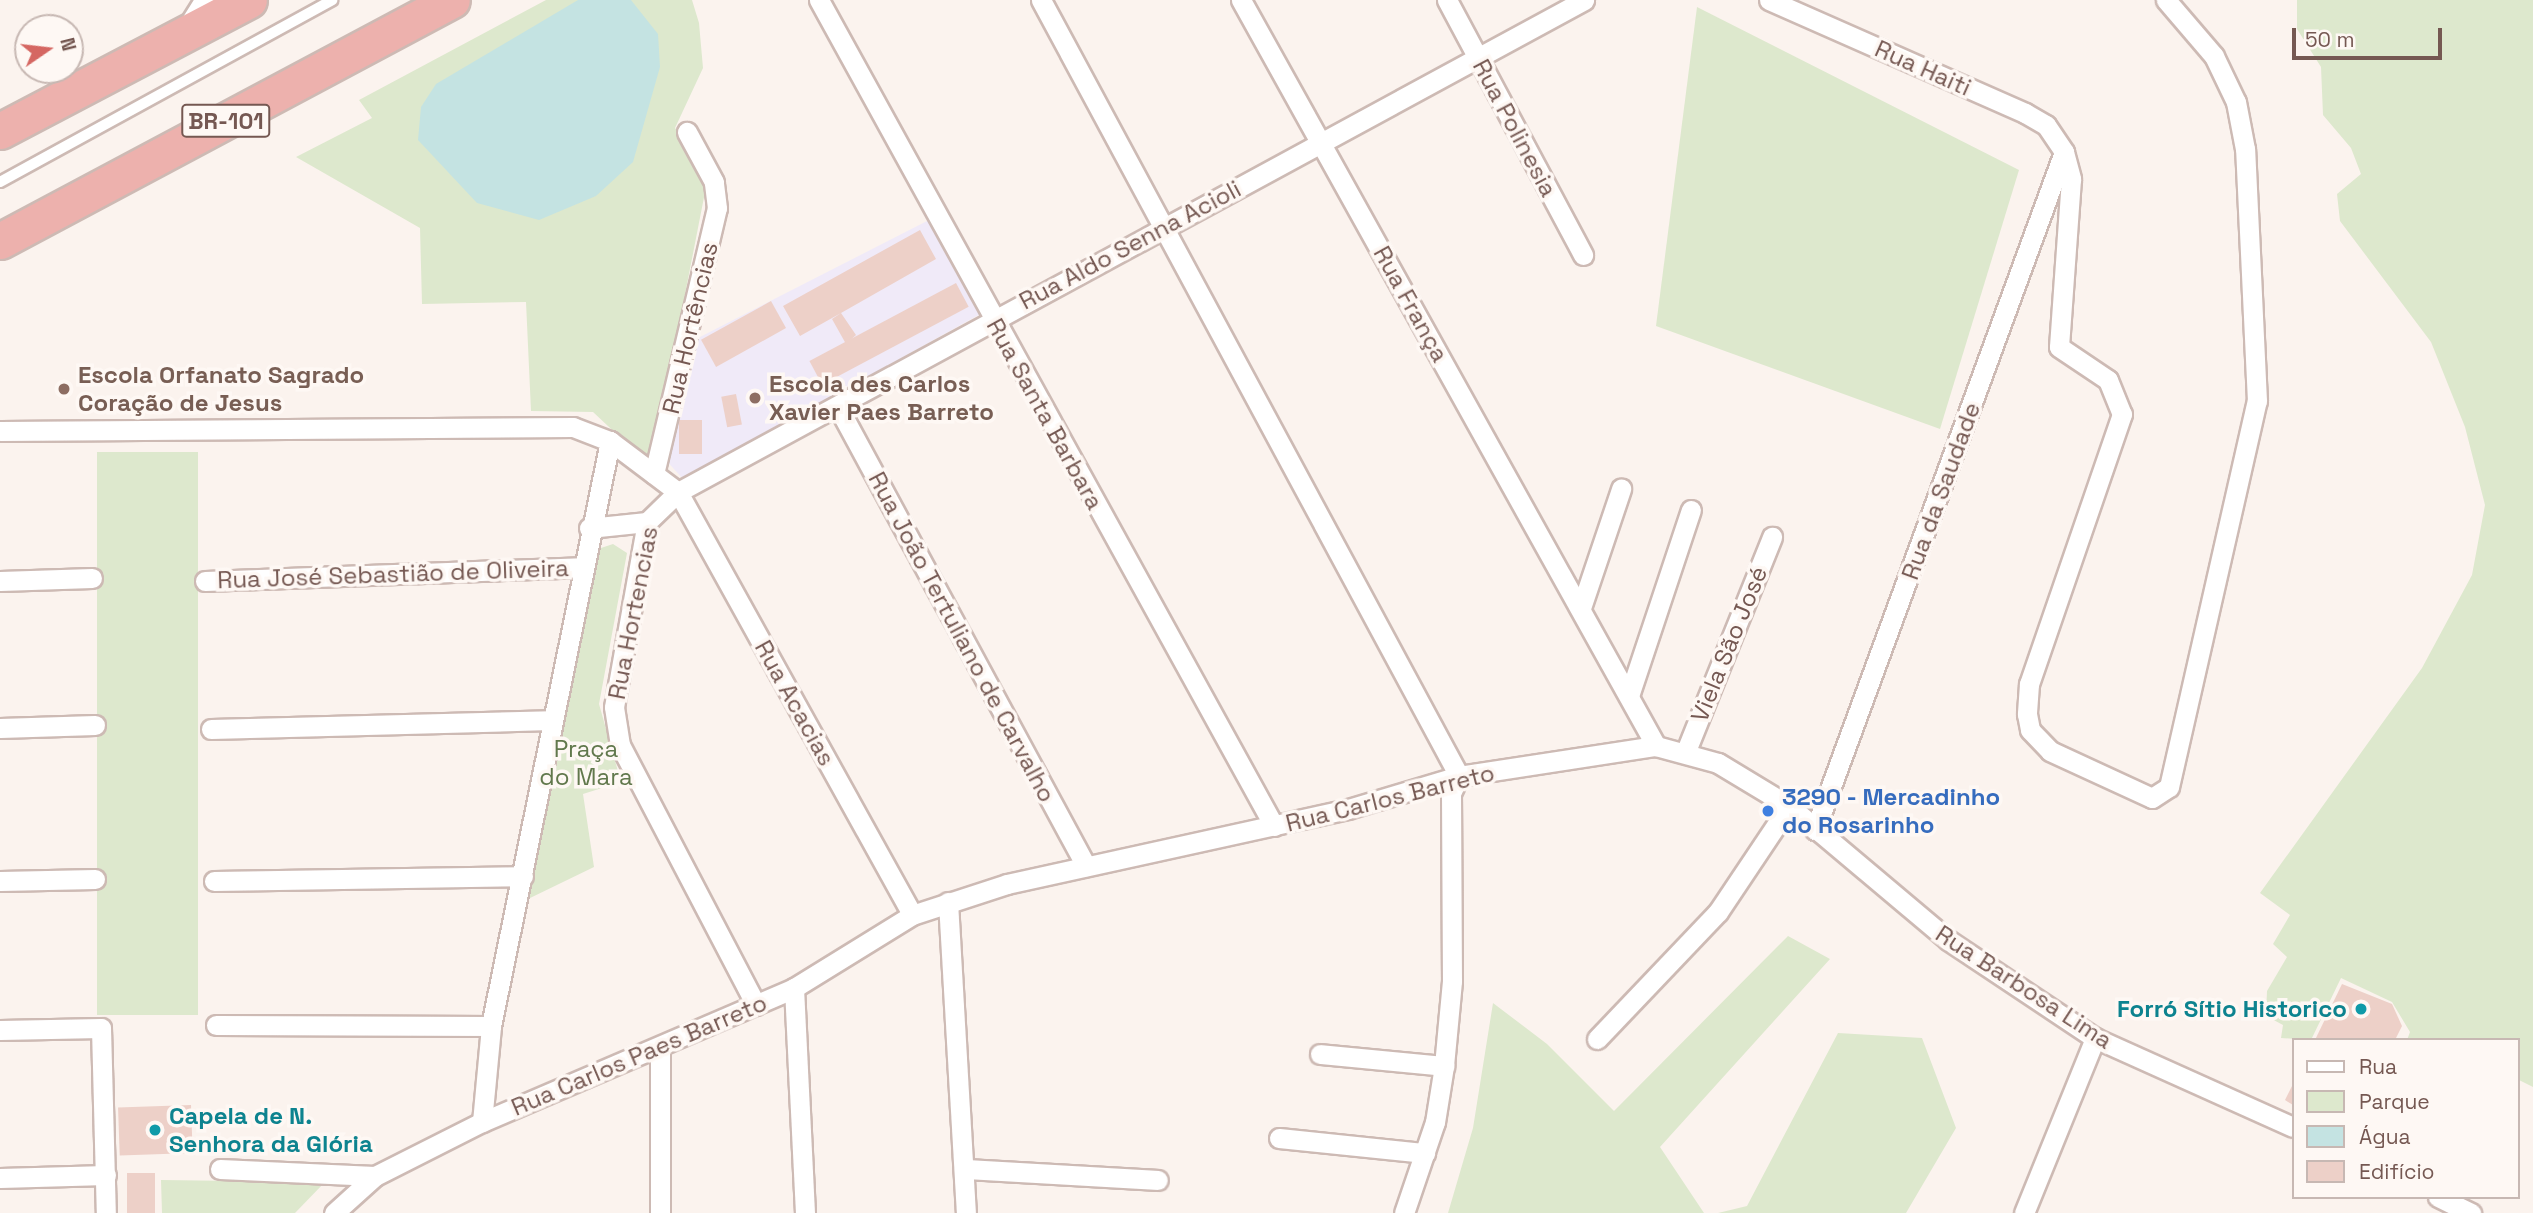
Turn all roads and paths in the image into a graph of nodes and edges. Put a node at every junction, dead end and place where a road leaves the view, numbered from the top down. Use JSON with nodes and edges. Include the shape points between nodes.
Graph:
{"nodes":[{"id":1,"x":204,"y":0,"type":"edge"},
{"id":2,"x":249,"y":0,"type":"edge"},
{"id":3,"x":333,"y":0,"type":"edge"},
{"id":4,"x":452,"y":0,"type":"edge"},
{"id":5,"x":820,"y":0,"type":"edge"},
{"id":6,"x":1041,"y":0,"type":"edge"},
{"id":7,"x":1241,"y":0,"type":"edge"},
{"id":8,"x":1447,"y":0,"type":"edge"},
{"id":9,"x":1584,"y":0,"type":"edge"},
{"id":10,"x":1769,"y":0,"type":"edge"},
{"id":11,"x":2166,"y":0,"type":"edge"},
{"id":12,"x":182,"y":36,"type":"junction"},
{"id":13,"x":1476,"y":56,"type":"junction"},
{"id":14,"x":0,"y":131,"type":"edge"},
{"id":15,"x":687,"y":132,"type":"dead end"},
{"id":16,"x":1321,"y":142,"type":"junction"},
{"id":17,"x":2064,"y":152,"type":"junction"},
{"id":18,"x":0,"y":183,"type":"edge"},
{"id":19,"x":1161,"y":231,"type":"junction"},
{"id":20,"x":0,"y":240,"type":"edge"},
{"id":21,"x":1583,"y":255,"type":"dead end"},
{"id":22,"x":992,"y":318,"type":"junction"},
{"id":23,"x":838,"y":407,"type":"junction"},
{"id":24,"x":0,"y":431,"type":"edge"},
{"id":25,"x":610,"y":441,"type":"junction"},
{"id":26,"x":654,"y":474,"type":"junction"},
{"id":27,"x":1621,"y":489,"type":"dead end"},
{"id":28,"x":678,"y":492,"type":"junction"},
{"id":29,"x":1691,"y":510,"type":"dead end"},
{"id":30,"x":646,"y":522,"type":"junction"},
{"id":31,"x":589,"y":528,"type":"junction"},
{"id":32,"x":1772,"y":537,"type":"dead end"},
{"id":33,"x":581,"y":567,"type":"junction"},
{"id":34,"x":92,"y":578,"type":"dead end"},
{"id":35,"x":0,"y":580,"type":"edge"},
{"id":36,"x":205,"y":581,"type":"dead end"},
{"id":37,"x":1581,"y":608,"type":"junction"},
{"id":38,"x":1629,"y":696,"type":"junction"},
{"id":39,"x":550,"y":720,"type":"junction"},
{"id":40,"x":95,"y":724,"type":"dead end"},
{"id":41,"x":0,"y":728,"type":"edge"},
{"id":42,"x":211,"y":729,"type":"dead end"},
{"id":43,"x":1656,"y":746,"type":"junction"},
{"id":44,"x":1686,"y":751,"type":"junction"},
{"id":45,"x":1459,"y":776,"type":"junction"},
{"id":46,"x":1789,"y":806,"type":"junction"},
{"id":47,"x":1274,"y":826,"type":"junction"},
{"id":48,"x":1815,"y":830,"type":"junction"},
{"id":49,"x":1086,"y":866,"type":"junction"},
{"id":50,"x":523,"y":876,"type":"junction"},
{"id":51,"x":95,"y":879,"type":"dead end"},
{"id":52,"x":0,"y":881,"type":"edge"},
{"id":53,"x":214,"y":881,"type":"dead end"},
{"id":54,"x":948,"y":902,"type":"junction"},
{"id":55,"x":912,"y":915,"type":"junction"},
{"id":56,"x":794,"y":988,"type":"junction"},
{"id":57,"x":756,"y":1005,"type":"junction"},
{"id":58,"x":216,"y":1025,"type":"dead end"},
{"id":59,"x":491,"y":1026,"type":"junction"},
{"id":60,"x":0,"y":1030,"type":"edge"},
{"id":61,"x":2095,"y":1038,"type":"junction"},
{"id":62,"x":1597,"y":1039,"type":"dead end"},
{"id":63,"x":660,"y":1047,"type":"junction"},
{"id":64,"x":1320,"y":1054,"type":"dead end"},
{"id":65,"x":1444,"y":1066,"type":"junction"},
{"id":66,"x":481,"y":1122,"type":"junction"},
{"id":67,"x":2292,"y":1127,"type":"edge"},
{"id":68,"x":1279,"y":1138,"type":"dead end"},
{"id":69,"x":1425,"y":1153,"type":"junction"},
{"id":70,"x":967,"y":1168,"type":"junction"},
{"id":71,"x":220,"y":1169,"type":"dead end"},
{"id":72,"x":106,"y":1175,"type":"junction"},
{"id":73,"x":374,"y":1176,"type":"junction"},
{"id":74,"x":0,"y":1178,"type":"edge"},
{"id":75,"x":1158,"y":1180,"type":"dead end"},
{"id":76,"x":2442,"y":1199,"type":"edge"},
{"id":77,"x":106,"y":1213,"type":"edge"},
{"id":78,"x":334,"y":1213,"type":"edge"},
{"id":79,"x":660,"y":1213,"type":"edge"},
{"id":80,"x":806,"y":1213,"type":"edge"},
{"id":81,"x":966,"y":1213,"type":"edge"},
{"id":82,"x":1405,"y":1213,"type":"edge"},
{"id":83,"x":2024,"y":1213,"type":"edge"},
{"id":84,"x":2471,"y":1213,"type":"edge"}],
"edges":[{"from":1,"to":12,"type":"street"},
{"from":2,"to":12,"type":"highway"},
{"from":3,"to":18,"type":"lane"},
{"from":4,"to":20,"type":"highway","number":"BR-101"},
{"from":5,"to":22,"type":"street","name":"Rua Santa Barbara"},
{"from":6,"to":19,"type":"street"},
{"from":7,"to":16,"type":"street","name":"Rua França"},
{"from":8,"to":13,"type":"street","name":"Rua Polinesia"},
{"from":9,"to":13,"type":"street","name":"Rua Aldo Senna Acioli"},
{"from":10,"to":17,"type":"street","name":"Rua Haiti","via":[[2025,114],[2046,125]]},
{"from":11,"to":17,"type":"street","via":[[2214,56],[2236,102],[2245,149],[2257,401],[2169,787],[2152,798],[2050,751],[2030,730],[2027,714],[2029,684],[2122,414],[2108,380],[2059,347],[2071,179]]},
{"from":12,"to":14,"type":"highway"},
{"from":13,"to":16,"type":"street","name":"Rua Aldo Senna Acioli"},
{"from":13,"to":21,"type":"street","name":"Rua Polinesia"},
{"from":15,"to":26,"type":"street","name":"Rua Hortências","via":[[714,182],[717,208]]},
{"from":16,"to":19,"type":"street","name":"Rua Aldo Senna Acioli"},
{"from":16,"to":37,"type":"street","name":"Rua França"},
{"from":17,"to":48,"type":"street","name":"Rua da Saudade"},
{"from":19,"to":22,"type":"street","name":"Rua Aldo Senna Acioli"},
{"from":19,"to":45,"type":"street"},
{"from":22,"to":23,"type":"street","name":"Rua Aldo Senna Acioli"},
{"from":22,"to":47,"type":"street","name":"Rua Santa Barbara"},
{"from":23,"to":28,"type":"street","name":"Rua Aldo Senna Acioli"},
{"from":23,"to":49,"type":"street","name":"Rua João Tertuliano de Carvalho"},
{"from":24,"to":25,"type":"street","via":[[573,427]]},
{"from":25,"to":26,"type":"street"},
{"from":25,"to":31,"type":"street"},
{"from":26,"to":28,"type":"street"},
{"from":27,"to":37,"type":"street"},
{"from":28,"to":30,"type":"street","name":"Rua Hortencias"},
{"from":28,"to":55,"type":"street","name":"Rua Acacias"},
{"from":29,"to":38,"type":"street"},
{"from":30,"to":31,"type":"street"},
{"from":30,"to":57,"type":"street","name":"Rua Hortencias","via":[[614,708],[620,745]]},
{"from":31,"to":33,"type":"street"},
{"from":32,"to":44,"type":"street","name":"Viela São José"},
{"from":33,"to":36,"type":"street","name":"Rua José Sebastião de Oliveira"},
{"from":33,"to":39,"type":"street"},
{"from":34,"to":35,"type":"street"},
{"from":37,"to":38,"type":"street","name":"Rua França"},
{"from":38,"to":43,"type":"street","name":"Rua França"},
{"from":39,"to":42,"type":"street"},
{"from":39,"to":50,"type":"street"},
{"from":40,"to":41,"type":"street"},
{"from":43,"to":44,"type":"street","name":"Rua Carlos Barreto"},
{"from":43,"to":45,"type":"street","name":"Rua Carlos Barreto"},
{"from":44,"to":46,"type":"street","name":"Rua Carlos Barreto"},
{"from":45,"to":47,"type":"street","name":"Rua Carlos Barreto"},
{"from":45,"to":65,"type":"street","via":[[1451,793],[1452,981]]},
{"from":46,"to":48,"type":"street","name":"Rua Carlos Barreto"},
{"from":46,"to":62,"type":"street","via":[[1718,912]]},
{"from":47,"to":49,"type":"street","name":"Rua Carlos Barreto"},
{"from":48,"to":61,"type":"street","name":"Rua Barbosa Lima","via":[[1948,940]]},
{"from":49,"to":54,"type":"street","name":"Rua Carlos Barreto"},
{"from":50,"to":53,"type":"street"},
{"from":50,"to":59,"type":"street"},
{"from":51,"to":52,"type":"street"},
{"from":54,"to":55,"type":"street","name":"Rua Carlos Paes Barreto"},
{"from":54,"to":70,"type":"street"},
{"from":55,"to":56,"type":"street","name":"Rua Carlos Paes Barreto"},
{"from":56,"to":57,"type":"street","name":"Rua Carlos Paes Barreto"},
{"from":56,"to":80,"type":"street"},
{"from":57,"to":63,"type":"street","name":"Rua Carlos Paes Barreto"},
{"from":58,"to":59,"type":"street"},
{"from":59,"to":66,"type":"street"},
{"from":60,"to":72,"type":"street","via":[[101,1028]]},
{"from":61,"to":67,"type":"street","name":"Rua Barbosa Lima"},
{"from":61,"to":83,"type":"street"},
{"from":63,"to":66,"type":"street","name":"Rua Carlos Paes Barreto"},
{"from":63,"to":79,"type":"street"},
{"from":64,"to":65,"type":"street"},
{"from":65,"to":69,"type":"street"},
{"from":66,"to":73,"type":"street","name":"Rua Carlos Paes Barreto"},
{"from":68,"to":69,"type":"street"},
{"from":69,"to":82,"type":"street"},
{"from":70,"to":75,"type":"street"},
{"from":70,"to":81,"type":"street"},
{"from":71,"to":73,"type":"street"},
{"from":72,"to":74,"type":"street"},
{"from":72,"to":77,"type":"street"},
{"from":73,"to":78,"type":"street","name":"Rua Carlos Paes Barreto"},
{"from":76,"to":84,"type":"street"}]}
